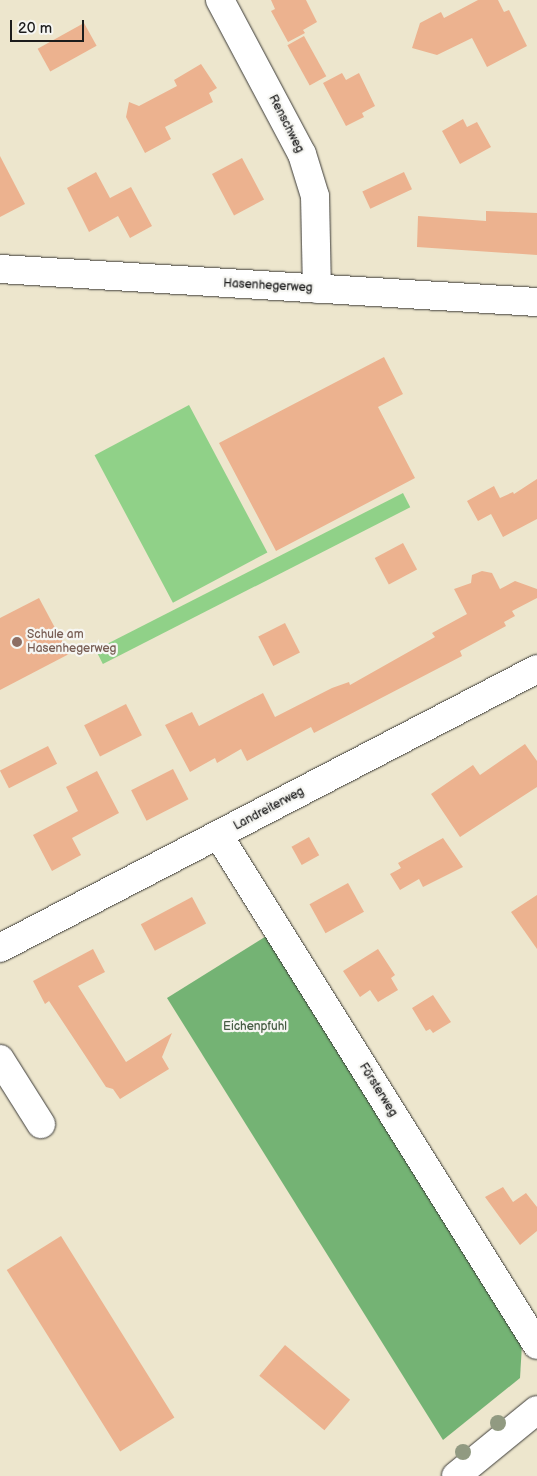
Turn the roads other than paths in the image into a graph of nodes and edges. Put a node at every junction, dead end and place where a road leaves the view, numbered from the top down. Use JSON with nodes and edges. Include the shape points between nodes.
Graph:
{"nodes":[{"id":1,"x":220,"y":0,"type":"edge"},
{"id":2,"x":0,"y":269,"type":"edge"},
{"id":3,"x":317,"y":289,"type":"junction"},
{"id":4,"x":537,"y":302,"type":"edge"},
{"id":5,"x":537,"y":669,"type":"edge"},
{"id":6,"x":219,"y":836,"type":"junction"},
{"id":7,"x":0,"y":948,"type":"edge"},
{"id":8,"x":0,"y":1059,"type":"edge"},
{"id":9,"x":41,"y":1124,"type":"dead end"},
{"id":10,"x":537,"y":1345,"type":"edge"},
{"id":11,"x":537,"y":1410,"type":"edge"},
{"id":12,"x":456,"y":1476,"type":"edge"}],
"edges":[{"from":1,"to":3,"type":"street","name":"Renschweg","via":[[302,154],[315,196]]},
{"from":2,"to":3,"type":"street","name":"Hasenhegerweg"},
{"from":3,"to":4,"type":"street","name":"Hasenhegerweg"},
{"from":5,"to":6,"type":"street","name":"Landreiterweg"},
{"from":6,"to":7,"type":"street","name":"Landreiterweg"},
{"from":6,"to":10,"type":"street","name":"Försterweg"},
{"from":8,"to":9,"type":"street"},
{"from":11,"to":12,"type":"street"}]}
